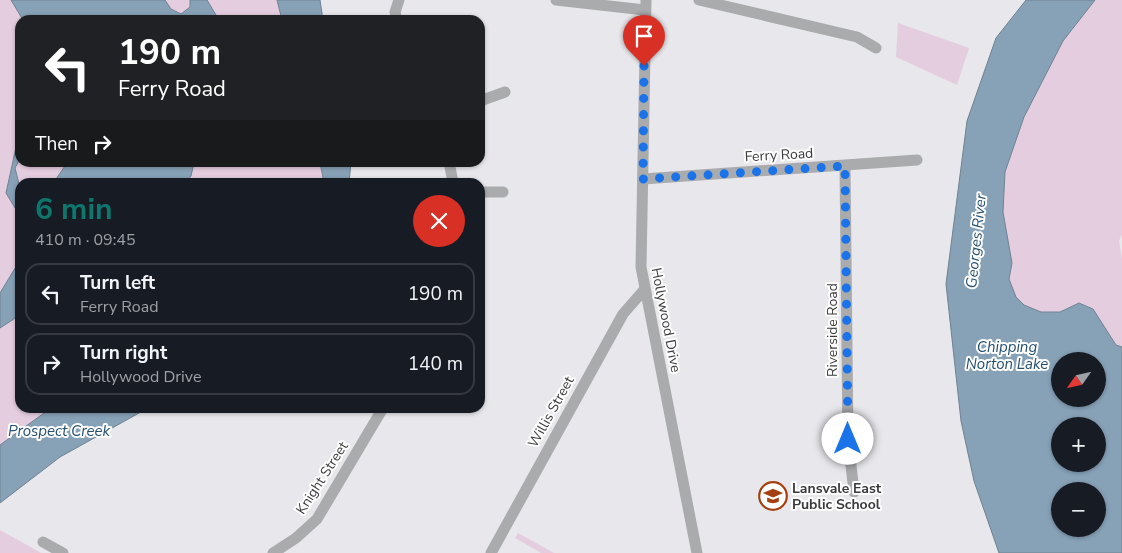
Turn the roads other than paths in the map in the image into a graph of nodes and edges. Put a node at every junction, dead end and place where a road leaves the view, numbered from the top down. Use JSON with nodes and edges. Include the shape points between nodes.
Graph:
{"nodes":[{"id":1,"x":399,"y":0,"type":"edge"},
{"id":2,"x":556,"y":0,"type":"edge"},
{"id":3,"x":699,"y":0,"type":"edge"},
{"id":4,"x":646,"y":5,"type":"edge"},
{"id":5,"x":395,"y":15,"type":"edge"},
{"id":6,"x":876,"y":48,"type":"dead end"},
{"id":7,"x":505,"y":92,"type":"dead end"},
{"id":8,"x":485,"y":99,"type":"edge"},
{"id":9,"x":918,"y":160,"type":"dead end"},
{"id":10,"x":845,"y":166,"type":"junction"},
{"id":11,"x":643,"y":179,"type":"junction"},
{"id":12,"x":485,"y":192,"type":"edge"},
{"id":13,"x":503,"y":192,"type":"dead end"},
{"id":14,"x":644,"y":290,"type":"junction"},
{"id":15,"x":380,"y":413,"type":"edge"},
{"id":16,"x":854,"y":492,"type":"dead end"},
{"id":17,"x":43,"y":542,"type":"dead end"},
{"id":18,"x":63,"y":553,"type":"edge"},
{"id":19,"x":273,"y":553,"type":"edge"},
{"id":20,"x":491,"y":553,"type":"edge"},
{"id":21,"x":697,"y":553,"type":"edge"}],
"edges":[{"from":1,"to":5,"type":"street"},
{"from":2,"to":4,"type":"street"},
{"from":3,"to":6,"type":"street","via":[[857,37]]},
{"from":4,"to":11,"type":"street","name":"Hollywood Drive"},
{"from":7,"to":8,"type":"street"},
{"from":9,"to":10,"type":"street","name":"Ferry Road"},
{"from":10,"to":11,"type":"street","name":"Ferry Road"},
{"from":10,"to":16,"type":"street","name":"Riverside Road","via":[[848,439]]},
{"from":11,"to":14,"type":"street","name":"Hollywood Drive","via":[[641,267]]},
{"from":12,"to":13,"type":"street"},
{"from":14,"to":20,"type":"street","name":"Willis Street","via":[[623,314]]},
{"from":14,"to":21,"type":"street","name":"Hollywood Drive"},
{"from":15,"to":19,"type":"street","name":"Knight Street","via":[[317,519]]},
{"from":17,"to":18,"type":"street"}]}
